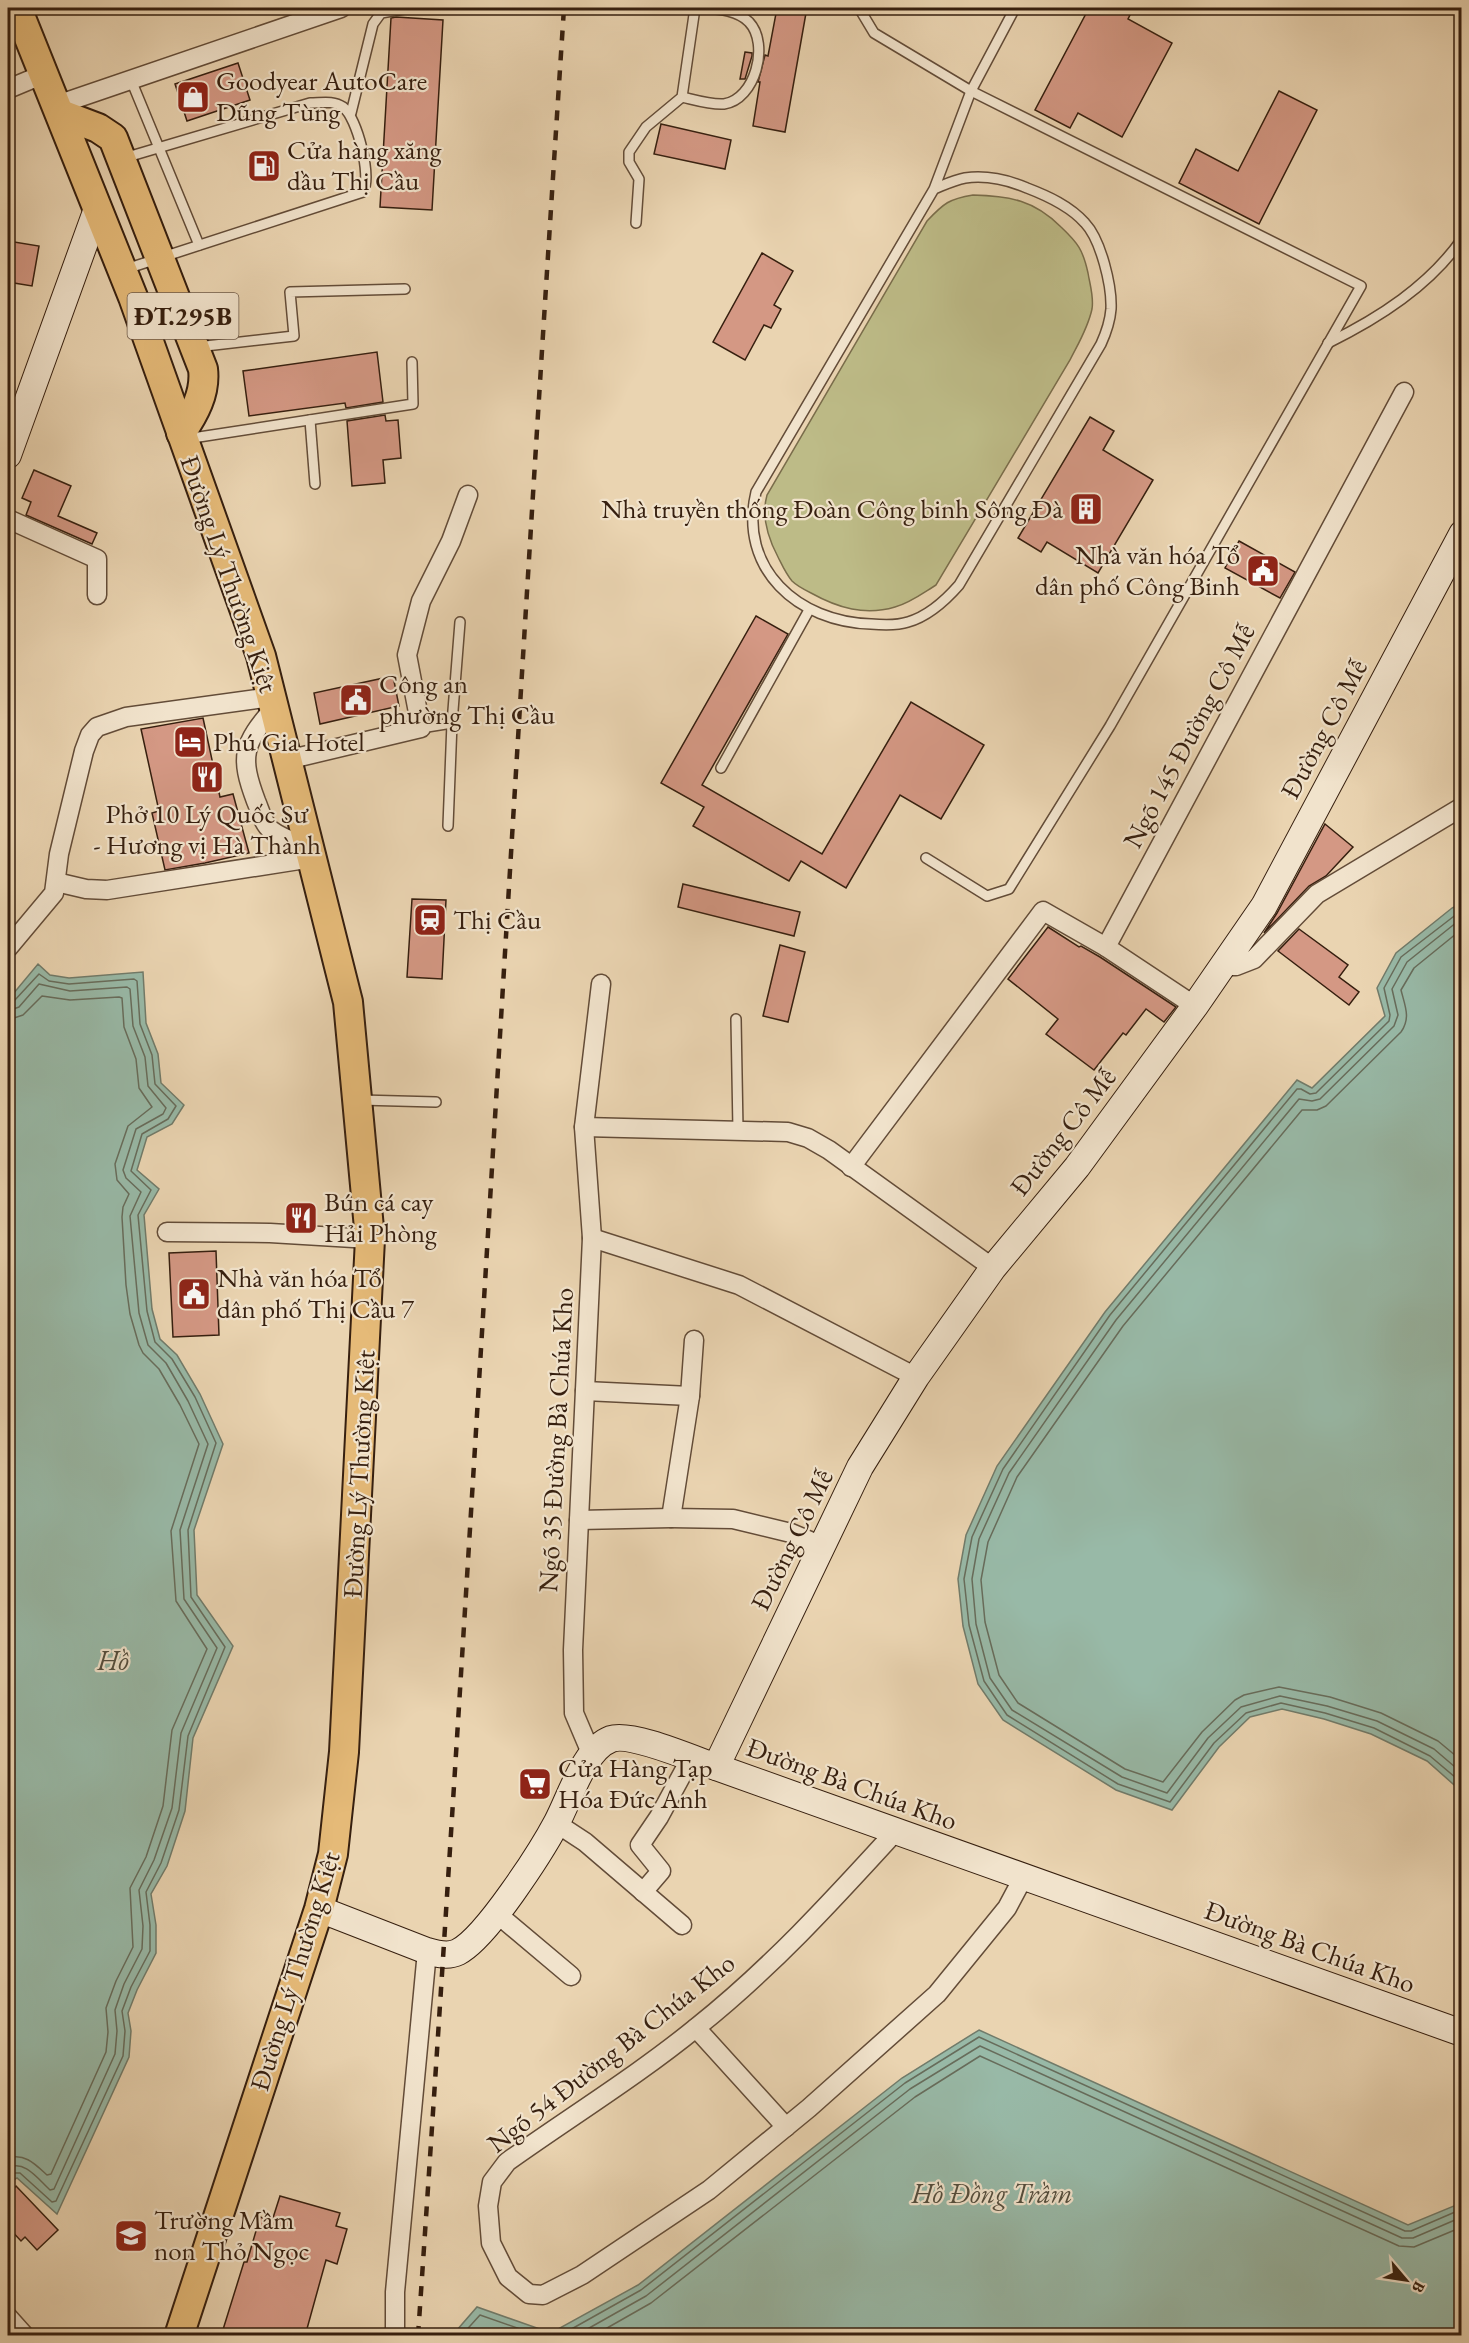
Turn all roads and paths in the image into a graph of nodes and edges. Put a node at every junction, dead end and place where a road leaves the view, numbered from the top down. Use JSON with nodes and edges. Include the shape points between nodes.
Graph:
{"nodes":[{"id":1,"x":17,"y":8,"type":"edge"},
{"id":2,"x":341,"y":8,"type":"edge"},
{"id":3,"x":410,"y":8,"type":"edge"},
{"id":4,"x":694,"y":8,"type":"edge"},
{"id":5,"x":705,"y":8,"type":"edge"},
{"id":6,"x":859,"y":8,"type":"edge"},
{"id":7,"x":1015,"y":8,"type":"edge"},
{"id":8,"x":44,"y":74,"type":"junction"},
{"id":9,"x":131,"y":80,"type":"junction"},
{"id":10,"x":8,"y":89,"type":"edge"},
{"id":11,"x":971,"y":91,"type":"junction"},
{"id":12,"x":682,"y":97,"type":"junction"},
{"id":13,"x":59,"y":110,"type":"junction"},
{"id":14,"x":351,"y":113,"type":"junction"},
{"id":15,"x":159,"y":148,"type":"junction"},
{"id":16,"x":122,"y":158,"type":"junction"},
{"id":17,"x":934,"y":189,"type":"junction"},
{"id":18,"x":97,"y":209,"type":"junction"},
{"id":19,"x":636,"y":223,"type":"dead end"},
{"id":20,"x":1461,"y":239,"type":"edge"},
{"id":21,"x":199,"y":245,"type":"junction"},
{"id":22,"x":160,"y":257,"type":"junction"},
{"id":23,"x":122,"y":270,"type":"junction"},
{"id":24,"x":405,"y":289,"type":"dead end"},
{"id":25,"x":1328,"y":343,"type":"junction"},
{"id":26,"x":195,"y":348,"type":"junction"},
{"id":27,"x":412,"y":362,"type":"dead end"},
{"id":28,"x":1404,"y":392,"type":"dead end"},
{"id":29,"x":310,"y":420,"type":"junction"},
{"id":30,"x":182,"y":437,"type":"junction"},
{"id":31,"x":8,"y":456,"type":"edge"},
{"id":32,"x":315,"y":484,"type":"dead end"},
{"id":33,"x":468,"y":495,"type":"dead end"},
{"id":34,"x":8,"y":519,"type":"edge"},
{"id":35,"x":1461,"y":534,"type":"edge"},
{"id":36,"x":97,"y":595,"type":"dead end"},
{"id":37,"x":809,"y":610,"type":"junction"},
{"id":38,"x":460,"y":622,"type":"dead end"},
{"id":39,"x":272,"y":702,"type":"junction"},
{"id":40,"x":452,"y":723,"type":"junction"},
{"id":41,"x":421,"y":728,"type":"junction"},
{"id":42,"x":287,"y":760,"type":"junction"},
{"id":43,"x":721,"y":768,"type":"dead end"},
{"id":44,"x":1461,"y":807,"type":"edge"},
{"id":45,"x":448,"y":826,"type":"dead end"},
{"id":46,"x":310,"y":853,"type":"junction"},
{"id":47,"x":927,"y":858,"type":"dead end"},
{"id":48,"x":56,"y":882,"type":"junction"},
{"id":49,"x":1106,"y":947,"type":"junction"},
{"id":50,"x":8,"y":948,"type":"edge"},
{"id":51,"x":1222,"y":966,"type":"junction"},
{"id":52,"x":601,"y":984,"type":"dead end"},
{"id":53,"x":1195,"y":1006,"type":"junction"},
{"id":54,"x":736,"y":1019,"type":"dead end"},
{"id":55,"x":357,"y":1100,"type":"junction"},
{"id":56,"x":436,"y":1102,"type":"dead end"},
{"id":57,"x":584,"y":1127,"type":"junction"},
{"id":58,"x":738,"y":1130,"type":"junction"},
{"id":59,"x":851,"y":1167,"type":"junction"},
{"id":60,"x":167,"y":1232,"type":"dead end"},
{"id":61,"x":592,"y":1238,"type":"junction"},
{"id":62,"x":370,"y":1239,"type":"junction"},
{"id":63,"x":993,"y":1268,"type":"junction"},
{"id":64,"x":694,"y":1340,"type":"dead end"},
{"id":65,"x":915,"y":1377,"type":"junction"},
{"id":66,"x":585,"y":1391,"type":"junction"},
{"id":67,"x":690,"y":1396,"type":"junction"},
{"id":68,"x":671,"y":1518,"type":"junction"},
{"id":69,"x":579,"y":1520,"type":"junction"},
{"id":70,"x":822,"y":1546,"type":"junction"},
{"id":71,"x":591,"y":1753,"type":"junction"},
{"id":72,"x":691,"y":1758,"type":"junction"},
{"id":73,"x":716,"y":1767,"type":"junction"},
{"id":74,"x":556,"y":1823,"type":"junction"},
{"id":75,"x":895,"y":1832,"type":"junction"},
{"id":76,"x":1023,"y":1878,"type":"junction"},
{"id":77,"x":643,"y":1892,"type":"junction"},
{"id":78,"x":319,"y":1910,"type":"junction"},
{"id":79,"x":496,"y":1913,"type":"junction"},
{"id":80,"x":682,"y":1925,"type":"dead end"},
{"id":81,"x":427,"y":1952,"type":"junction"},
{"id":82,"x":571,"y":1976,"type":"dead end"},
{"id":83,"x":696,"y":2028,"type":"junction"},
{"id":84,"x":1461,"y":2033,"type":"edge"},
{"id":85,"x":786,"y":2127,"type":"junction"},
{"id":86,"x":8,"y":2317,"type":"edge"},
{"id":87,"x":25,"y":2336,"type":"edge"},
{"id":88,"x":179,"y":2336,"type":"edge"},
{"id":89,"x":396,"y":2336,"type":"edge"}],
"edges":[{"from":1,"to":8,"type":"main road","number":"ĐT.295B"},
{"from":2,"to":9,"type":"street"},
{"from":3,"to":14,"type":"lane","via":[[381,13],[374,24]]},
{"from":4,"to":12,"type":"lane"},
{"from":5,"to":12,"type":"lane","via":[[733,13],[749,22],[757,34],[759,49],[754,75],[747,89],[724,104]]},
{"from":6,"to":11,"type":"lane","via":[[874,33]]},
{"from":7,"to":11,"type":"lane"},
{"from":8,"to":10,"type":"street"},
{"from":8,"to":13,"type":"main road","number":"ĐT.295B"},
{"from":9,"to":13,"type":"street"},
{"from":9,"to":15,"type":"lane"},
{"from":11,"to":17,"type":"lane"},
{"from":11,"to":25,"type":"lane","via":[[1361,286]]},
{"from":12,"to":19,"type":"lane","via":[[646,127],[629,152],[629,162],[639,179]]},
{"from":13,"to":16,"type":"main road","number":"ĐT.295B","via":[[113,138]]},
{"from":13,"to":18,"type":"main road","number":"ĐT.295B"},
{"from":14,"to":15,"type":"lane","via":[[331,102],[310,103]]},
{"from":14,"to":21,"type":"lane","via":[[367,170],[363,192]]},
{"from":15,"to":16,"type":"lane"},
{"from":15,"to":21,"type":"lane"},
{"from":16,"to":22,"type":"main road","name":"Đường Lý Thường Kiệt","number":"ĐT.295B"},
{"from":17,"to":37,"type":"lane","via":[[756,492],[752,522],[767,573]]},
{"from":17,"to":37,"type":"lane","via":[[962,179],[994,178],[1056,200],[1074,213],[1090,229],[1098,246],[1110,291],[1108,324],[1101,344],[948,598],[907,623],[884,625],[837,621]]},
{"from":18,"to":23,"type":"main road","name":"Đường Lý Thường Kiệt","number":"ĐT.295B"},
{"from":18,"to":31,"type":"street"},
{"from":20,"to":25,"type":"lane","via":[[1431,276],[1388,310]]},
{"from":21,"to":22,"type":"lane"},
{"from":22,"to":23,"type":"lane"},
{"from":22,"to":26,"type":"main road","name":"Đường Lý Thường Kiệt","number":"ĐT.295B"},
{"from":23,"to":30,"type":"main road","name":"Đường Lý Thường Kiệt","number":"ĐT.295B"},
{"from":24,"to":26,"type":"lane","via":[[290,292],[294,336]]},
{"from":25,"to":47,"type":"lane","via":[[1110,726],[1009,889],[987,896]]},
{"from":26,"to":30,"type":"main road","name":"Đường Lý Thường Kiệt","number":"ĐT.295B","via":[[205,380]]},
{"from":27,"to":29,"type":"lane","via":[[413,404]]},
{"from":28,"to":49,"type":"street","name":"Ngõ 145 Đường Cô Mễ"},
{"from":29,"to":30,"type":"lane"},
{"from":29,"to":32,"type":"lane"},
{"from":30,"to":39,"type":"main road","name":"Đường Lý Thường Kiệt","number":"ĐT.295B","via":[[261,656]]},
{"from":33,"to":41,"type":"street","via":[[451,541],[421,601],[407,655]]},
{"from":34,"to":36,"type":"street","via":[[97,559]]},
{"from":35,"to":51,"type":"street","name":"Đường Cô Mễ","via":[[1264,906]]},
{"from":37,"to":43,"type":"lane"},
{"from":38,"to":40,"type":"lane"},
{"from":39,"to":42,"type":"main road","name":"Đường Lý Thường Kiệt","number":"ĐT.295B"},
{"from":39,"to":46,"type":"street","via":[[247,744],[249,782],[270,830]]},
{"from":39,"to":48,"type":"street","via":[[126,717],[97,727],[84,751]]},
{"from":40,"to":41,"type":"lane"},
{"from":40,"to":45,"type":"lane"},
{"from":41,"to":42,"type":"street"},
{"from":42,"to":46,"type":"main road","name":"Đường Lý Thường Kiệt","number":"ĐT.295B"},
{"from":44,"to":51,"type":"street","via":[[1317,894],[1254,959]]},
{"from":46,"to":48,"type":"street","via":[[107,890]]},
{"from":46,"to":55,"type":"main road","name":"Đường Lý Thường Kiệt","number":"ĐT.295B","via":[[348,1002]]},
{"from":48,"to":50,"type":"street","via":[[46,905]]},
{"from":49,"to":53,"type":"street"},
{"from":49,"to":59,"type":"street","via":[[1043,911]]},
{"from":51,"to":53,"type":"street","name":"Đường Cô Mễ"},
{"from":52,"to":57,"type":"street","name":"Ngõ 35 Đường Bà Chúa Kho"},
{"from":53,"to":63,"type":"street","name":"Đường Cô Mễ","via":[[1077,1167]]},
{"from":54,"to":58,"type":"lane"},
{"from":55,"to":56,"type":"lane"},
{"from":55,"to":62,"type":"main road","name":"Đường Lý Thường Kiệt","number":"ĐT.295B"},
{"from":57,"to":58,"type":"street"},
{"from":57,"to":61,"type":"street","name":"Ngõ 35 Đường Bà Chúa Kho"},
{"from":58,"to":59,"type":"street","via":[[788,1132],[808,1138]]},
{"from":59,"to":63,"type":"street"},
{"from":60,"to":62,"type":"street"},
{"from":61,"to":65,"type":"street","via":[[738,1285]]},
{"from":61,"to":66,"type":"street","name":"Ngõ 35 Đường Bà Chúa Kho"},
{"from":62,"to":78,"type":"main road","name":"Đường Lý Thường Kiệt","number":"ĐT.295B","via":[[345,1752],[333,1854]]},
{"from":63,"to":65,"type":"street","name":"Đường Cô Mễ"},
{"from":64,"to":67,"type":"street"},
{"from":65,"to":70,"type":"street","name":"Đường Cô Mễ","via":[[860,1467]]},
{"from":66,"to":67,"type":"street"},
{"from":66,"to":69,"type":"street","name":"Ngõ 35 Đường Bà Chúa Kho"},
{"from":67,"to":68,"type":"street"},
{"from":68,"to":69,"type":"street"},
{"from":68,"to":70,"type":"street","via":[[734,1519],[790,1533]]},
{"from":69,"to":71,"type":"street","name":"Ngõ 35 Đường Bà Chúa Kho","via":[[574,1713]]},
{"from":70,"to":73,"type":"street","name":"Đường Cô Mễ"},
{"from":71,"to":72,"type":"street","name":"Đường Bà Chúa Kho","via":[[610,1740],[627,1737]]},
{"from":71,"to":74,"type":"street"},
{"from":72,"to":73,"type":"street","name":"Đường Bà Chúa Kho"},
{"from":72,"to":77,"type":"street","via":[[660,1817],[640,1845],[661,1871]]},
{"from":73,"to":75,"type":"street","name":"Đường Bà Chúa Kho"},
{"from":74,"to":77,"type":"street","via":[[585,1842]]},
{"from":74,"to":79,"type":"street"},
{"from":75,"to":76,"type":"street","name":"Đường Bà Chúa Kho"},
{"from":75,"to":83,"type":"street","name":"Ngõ 54 Đường Bà Chúa Kho","via":[[815,1919]]},
{"from":76,"to":84,"type":"street","name":"Đường Bà Chúa Kho"},
{"from":76,"to":85,"type":"street","name":"Ngõ 54 Đường Bà Chúa Kho","via":[[1007,1908],[937,1994]]},
{"from":77,"to":80,"type":"street"},
{"from":78,"to":81,"type":"street"},
{"from":78,"to":88,"type":"main road","name":"Đường Lý Thường Kiệt","number":"ĐT.295B"},
{"from":79,"to":81,"type":"street","via":[[476,1939],[456,1953]]},
{"from":79,"to":82,"type":"street"},
{"from":81,"to":89,"type":"street","via":[[395,2292]]},
{"from":83,"to":85,"type":"street"},
{"from":83,"to":85,"type":"street","name":"Ngõ 54 Đường Bà Chúa Kho","via":[[507,2162],[492,2182],[488,2206],[491,2243],[508,2277],[529,2294],[543,2295],[582,2275],[709,2190]]},
{"from":86,"to":87,"type":"street"}]}
